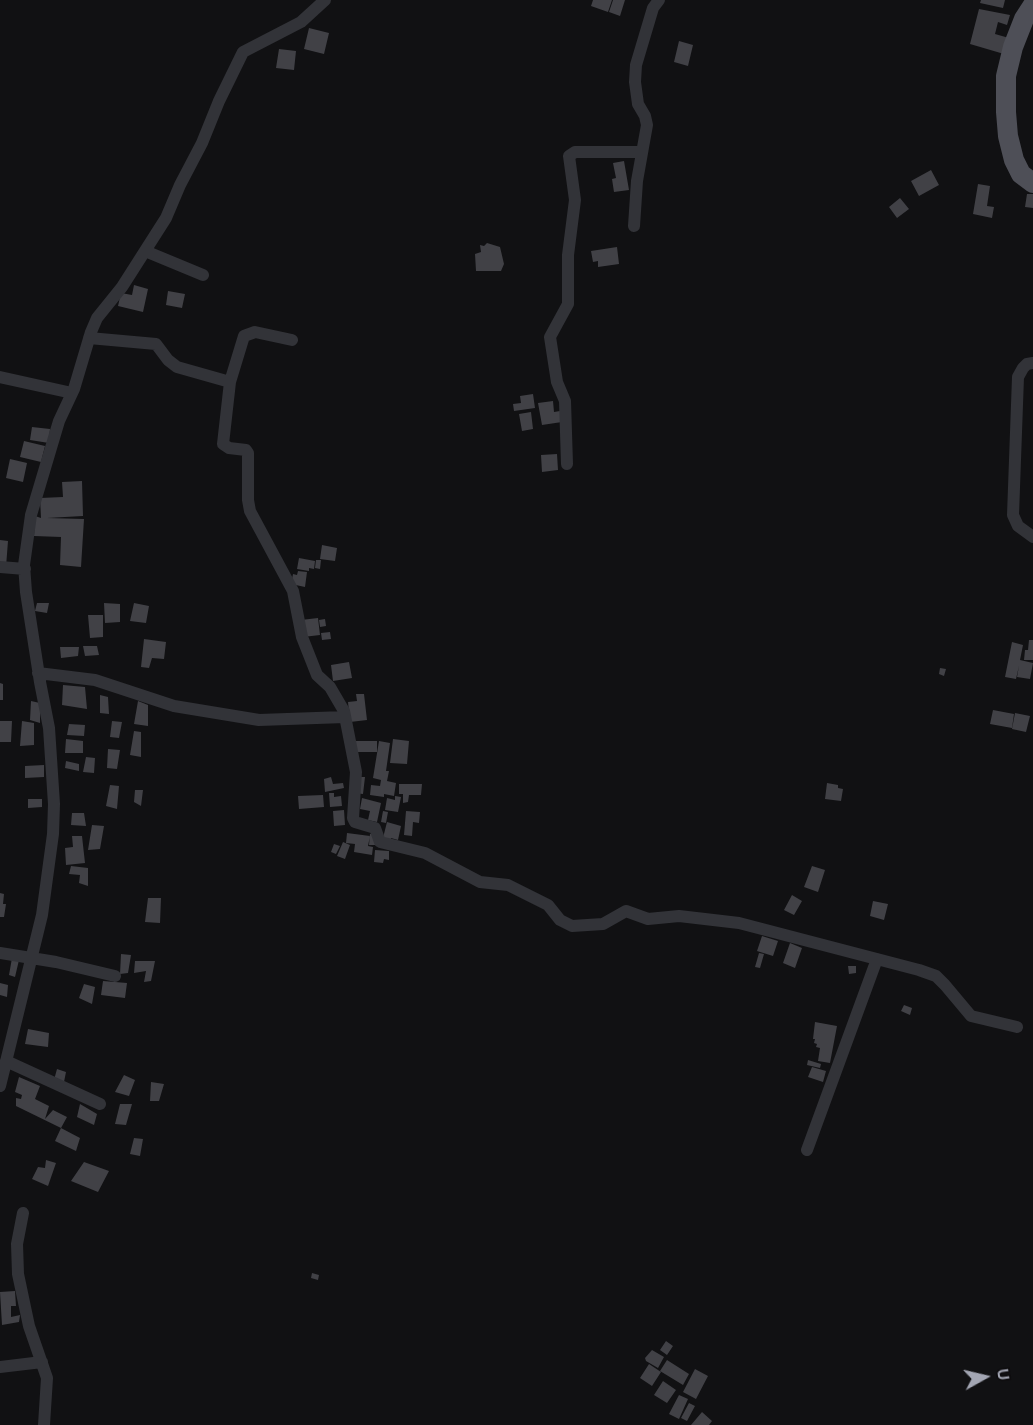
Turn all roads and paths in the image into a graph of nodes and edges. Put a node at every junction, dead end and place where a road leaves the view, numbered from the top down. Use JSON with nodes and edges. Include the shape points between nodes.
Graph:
{"nodes":[{"id":1,"x":325,"y":0,"type":"edge"},
{"id":2,"x":659,"y":0,"type":"edge"},
{"id":3,"x":1033,"y":5,"type":"edge"},
{"id":4,"x":642,"y":152,"type":"junction"},
{"id":5,"x":1033,"y":183,"type":"edge"},
{"id":6,"x":634,"y":226,"type":"dead end"},
{"id":7,"x":145,"y":252,"type":"junction"},
{"id":8,"x":203,"y":275,"type":"dead end"},
{"id":9,"x":89,"y":338,"type":"junction"},
{"id":10,"x":292,"y":339,"type":"dead end"},
{"id":11,"x":1033,"y":363,"type":"edge"},
{"id":12,"x":0,"y":376,"type":"edge"},
{"id":13,"x":230,"y":382,"type":"junction"},
{"id":14,"x":72,"y":393,"type":"junction"},
{"id":15,"x":567,"y":464,"type":"dead end"},
{"id":16,"x":1033,"y":537,"type":"edge"},
{"id":17,"x":0,"y":567,"type":"edge"},
{"id":18,"x":25,"y":569,"type":"junction"},
{"id":19,"x":38,"y":673,"type":"junction"},
{"id":20,"x":345,"y":717,"type":"junction"},
{"id":21,"x":0,"y":953,"type":"edge"},
{"id":22,"x":31,"y":959,"type":"junction"},
{"id":23,"x":877,"y":959,"type":"junction"},
{"id":24,"x":115,"y":976,"type":"dead end"},
{"id":25,"x":1017,"y":1027,"type":"dead end"},
{"id":26,"x":6,"y":1061,"type":"junction"},
{"id":27,"x":0,"y":1086,"type":"edge"},
{"id":28,"x":100,"y":1104,"type":"dead end"},
{"id":29,"x":807,"y":1150,"type":"dead end"},
{"id":30,"x":22,"y":1213,"type":"dead end"},
{"id":31,"x":42,"y":1362,"type":"junction"},
{"id":32,"x":0,"y":1367,"type":"edge"},
{"id":33,"x":44,"y":1425,"type":"edge"}],
"edges":[{"from":1,"to":7,"type":"street","via":[[296,26],[243,52],[166,218]]},
{"from":2,"to":4,"type":"street","via":[[636,65],[638,104],[646,125]]},
{"from":3,"to":5,"type":"main road","via":[[1013,47],[1006,76],[1008,136],[1014,160],[1021,174]]},
{"from":4,"to":6,"type":"street"},
{"from":4,"to":15,"type":"street","via":[[569,156],[574,200],[568,304],[550,337],[556,382],[565,401]]},
{"from":7,"to":8,"type":"street"},
{"from":7,"to":9,"type":"street","via":[[97,318]]},
{"from":9,"to":13,"type":"street","via":[[156,344],[177,367]]},
{"from":9,"to":14,"type":"street"},
{"from":10,"to":13,"type":"street","via":[[255,333],[244,336]]},
{"from":11,"to":16,"type":"street","via":[[1027,364],[1018,377],[1013,515],[1018,526]]},
{"from":12,"to":14,"type":"street"},
{"from":13,"to":20,"type":"street","via":[[223,444],[248,453],[250,511],[293,591],[302,637],[318,675],[330,687]]},
{"from":14,"to":18,"type":"street","via":[[59,421],[31,515]]},
{"from":17,"to":18,"type":"street"},
{"from":18,"to":19,"type":"street"},
{"from":19,"to":20,"type":"street","via":[[95,680],[174,706],[259,720]]},
{"from":19,"to":22,"type":"street","via":[[49,728],[54,804],[50,865]]},
{"from":20,"to":23,"type":"street","via":[[356,772],[353,818],[375,828],[380,842],[425,853],[480,882],[508,885],[548,905],[560,920],[572,926],[603,924],[626,911],[648,919],[679,916],[739,923]]},
{"from":21,"to":22,"type":"street"},
{"from":22,"to":24,"type":"street"},
{"from":22,"to":26,"type":"street"},
{"from":23,"to":25,"type":"street","via":[[936,976],[971,1016]]},
{"from":23,"to":29,"type":"street"},
{"from":26,"to":27,"type":"street"},
{"from":26,"to":28,"type":"street"},
{"from":30,"to":31,"type":"street","via":[[18,1274],[29,1326]]},
{"from":31,"to":32,"type":"street"},
{"from":31,"to":33,"type":"street","via":[[48,1383]]}]}
